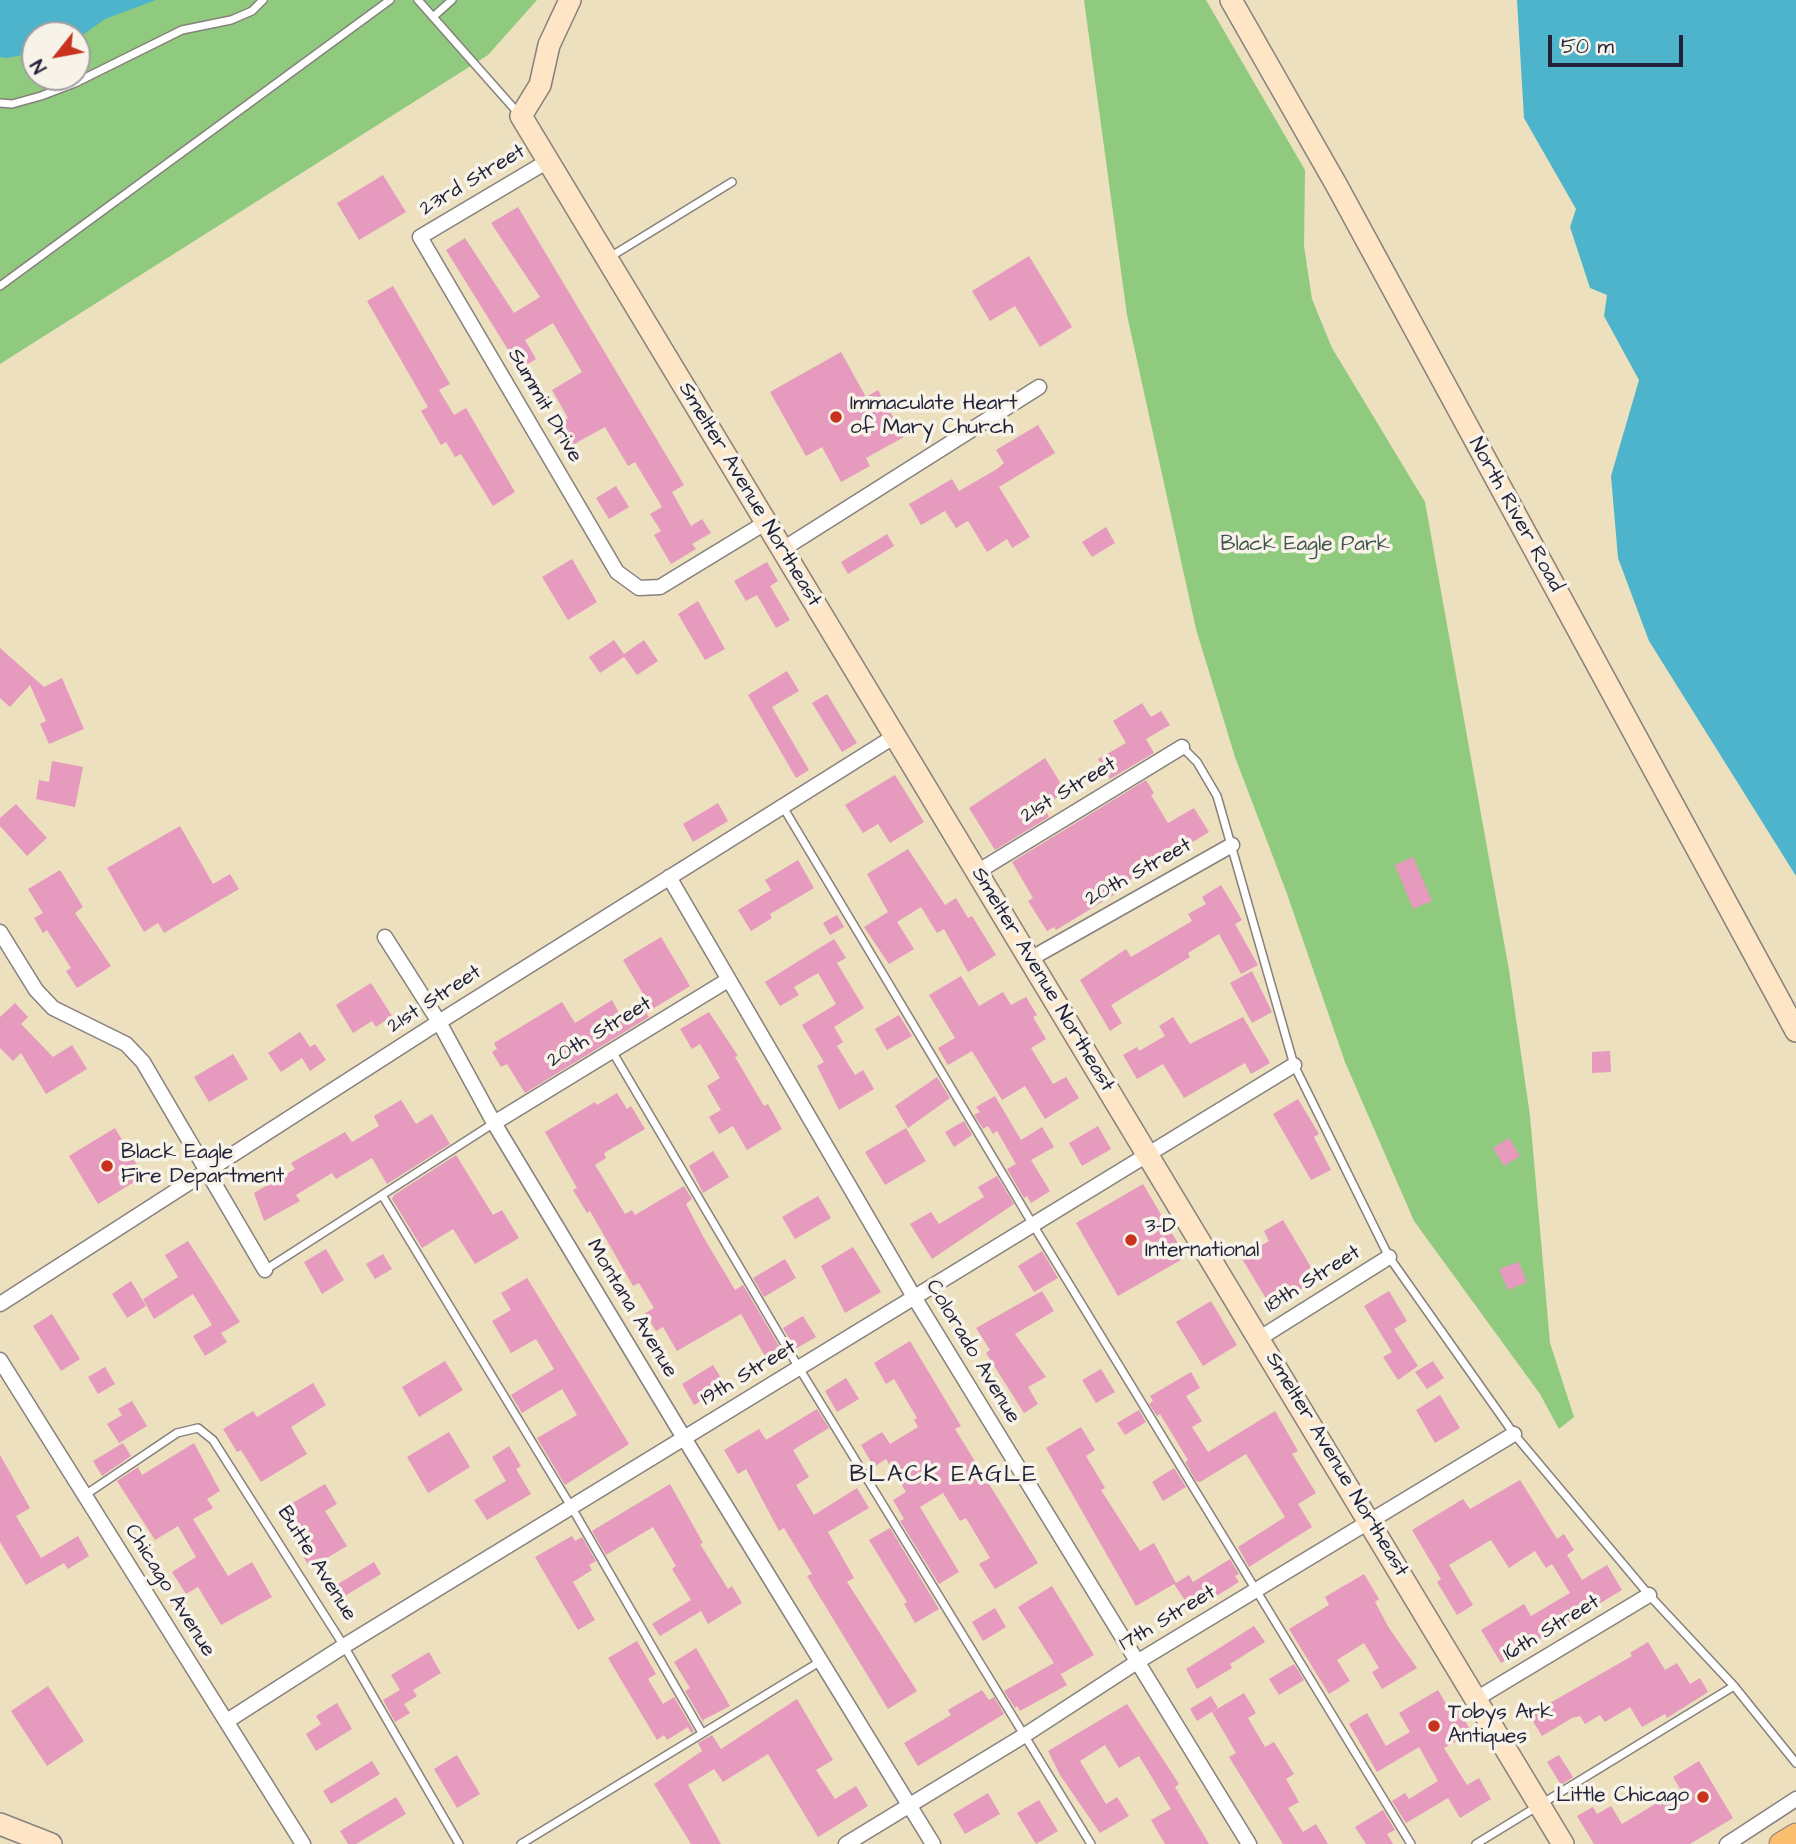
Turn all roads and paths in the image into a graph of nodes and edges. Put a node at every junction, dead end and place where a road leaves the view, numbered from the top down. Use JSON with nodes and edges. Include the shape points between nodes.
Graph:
{"nodes":[{"id":1,"x":263,"y":0,"type":"edge"},
{"id":2,"x":390,"y":0,"type":"edge"},
{"id":3,"x":418,"y":0,"type":"edge"},
{"id":4,"x":452,"y":0,"type":"edge"},
{"id":5,"x":569,"y":0,"type":"edge"},
{"id":6,"x":1231,"y":0,"type":"edge"},
{"id":7,"x":433,"y":17,"type":"junction"},
{"id":8,"x":0,"y":103,"type":"edge"},
{"id":9,"x":521,"y":117,"type":"junction"},
{"id":10,"x":548,"y":161,"type":"junction"},
{"id":11,"x":732,"y":182,"type":"dead end"},
{"id":12,"x":420,"y":237,"type":"joint"},
{"id":13,"x":607,"y":259,"type":"junction"},
{"id":14,"x":0,"y":286,"type":"edge"},
{"id":15,"x":1039,"y":387,"type":"dead end"},
{"id":16,"x":765,"y":523,"type":"junction"},
{"id":17,"x":783,"y":549,"type":"junction"},
{"id":18,"x":895,"y":736,"type":"junction"},
{"id":19,"x":1182,"y":747,"type":"joint"},
{"id":20,"x":783,"y":807,"type":"junction"},
{"id":21,"x":1232,"y":845,"type":"junction"},
{"id":22,"x":977,"y":872,"type":"junction"},
{"id":23,"x":669,"y":877,"type":"junction"},
{"id":24,"x":0,"y":932,"type":"edge"},
{"id":25,"x":385,"y":937,"type":"dead end"},
{"id":26,"x":1030,"y":959,"type":"junction"},
{"id":27,"x":728,"y":980,"type":"junction"},
{"id":28,"x":439,"y":1022,"type":"junction"},
{"id":29,"x":1796,"y":1031,"type":"edge"},
{"id":30,"x":612,"y":1050,"type":"junction"},
{"id":31,"x":1294,"y":1065,"type":"junction"},
{"id":32,"x":494,"y":1123,"type":"junction"},
{"id":33,"x":1146,"y":1153,"type":"junction"},
{"id":34,"x":207,"y":1172,"type":"junction"},
{"id":35,"x":383,"y":1195,"type":"junction"},
{"id":36,"x":1032,"y":1223,"type":"junction"},
{"id":37,"x":1389,"y":1257,"type":"junction"},
{"id":38,"x":265,"y":1270,"type":"joint"},
{"id":39,"x":914,"y":1297,"type":"junction"},
{"id":40,"x":0,"y":1304,"type":"edge"},
{"id":41,"x":1260,"y":1338,"type":"junction"},
{"id":42,"x":0,"y":1360,"type":"edge"},
{"id":43,"x":799,"y":1368,"type":"junction"},
{"id":44,"x":1514,"y":1434,"type":"junction"},
{"id":45,"x":684,"y":1438,"type":"junction"},
{"id":46,"x":84,"y":1496,"type":"junction"},
{"id":47,"x":572,"y":1508,"type":"junction"},
{"id":48,"x":1369,"y":1521,"type":"junction"},
{"id":49,"x":1257,"y":1590,"type":"junction"},
{"id":50,"x":1649,"y":1595,"type":"junction"},
{"id":51,"x":344,"y":1646,"type":"junction"},
{"id":52,"x":821,"y":1661,"type":"junction"},
{"id":53,"x":1137,"y":1662,"type":"junction"},
{"id":54,"x":1734,"y":1686,"type":"junction"},
{"id":55,"x":1476,"y":1699,"type":"junction"},
{"id":56,"x":227,"y":1721,"type":"junction"},
{"id":57,"x":701,"y":1731,"type":"junction"},
{"id":58,"x":1025,"y":1735,"type":"junction"},
{"id":59,"x":1796,"y":1763,"type":"edge"},
{"id":60,"x":1796,"y":1798,"type":"edge"},
{"id":61,"x":909,"y":1806,"type":"junction"},
{"id":62,"x":1540,"y":1807,"type":"junction"},
{"id":63,"x":0,"y":1824,"type":"edge"},
{"id":64,"x":1796,"y":1835,"type":"edge"},
{"id":65,"x":51,"y":1844,"type":"edge"},
{"id":66,"x":303,"y":1844,"type":"edge"},
{"id":67,"x":458,"y":1844,"type":"edge"},
{"id":68,"x":521,"y":1844,"type":"edge"},
{"id":69,"x":846,"y":1844,"type":"edge"},
{"id":70,"x":933,"y":1844,"type":"edge"},
{"id":71,"x":1091,"y":1844,"type":"edge"},
{"id":72,"x":1249,"y":1844,"type":"edge"},
{"id":73,"x":1411,"y":1844,"type":"edge"},
{"id":74,"x":1476,"y":1844,"type":"edge"},
{"id":75,"x":1563,"y":1844,"type":"edge"},
{"id":76,"x":1727,"y":1844,"type":"edge"},
{"id":77,"x":1781,"y":1844,"type":"edge"}],
"edges":[{"from":1,"to":8,"type":"lane","via":[[252,11],[182,30],[75,83],[12,104]]},
{"from":2,"to":14,"type":"lane"},
{"from":3,"to":7,"type":"lane"},
{"from":4,"to":7,"type":"lane"},
{"from":5,"to":9,"type":"street","via":[[549,45],[540,85]]},
{"from":6,"to":29,"type":"street","name":"North River Road","via":[[1337,186]]},
{"from":7,"to":9,"type":"lane"},
{"from":9,"to":10,"type":"street","name":"Smelter Avenue Northeast"},
{"from":10,"to":12,"type":"street","name":"23rd Street"},
{"from":10,"to":13,"type":"street","name":"Smelter Avenue Northeast"},
{"from":11,"to":13,"type":"lane"},
{"from":12,"to":16,"type":"street","name":"Summit Drive","via":[[617,572],[639,588],[660,587]]},
{"from":13,"to":16,"type":"street","name":"Smelter Avenue Northeast"},
{"from":15,"to":17,"type":"street"},
{"from":16,"to":17,"type":"street","name":"Smelter Avenue Northeast"},
{"from":17,"to":18,"type":"street","name":"Smelter Avenue Northeast"},
{"from":18,"to":20,"type":"street","name":"21st Street"},
{"from":18,"to":22,"type":"street","name":"Smelter Avenue Northeast"},
{"from":19,"to":21,"type":"lane","via":[[1198,762],[1217,796]]},
{"from":19,"to":22,"type":"street","name":"21st Street"},
{"from":20,"to":23,"type":"street","name":"21st Street"},
{"from":20,"to":36,"type":"lane"},
{"from":21,"to":26,"type":"street","name":"20th Street"},
{"from":21,"to":31,"type":"lane"},
{"from":22,"to":26,"type":"street","name":"Smelter Avenue Northeast"},
{"from":23,"to":27,"type":"street","name":"Colorado Avenue"},
{"from":23,"to":28,"type":"street","name":"21st Street"},
{"from":24,"to":34,"type":"street","via":[[36,990],[53,1008],[126,1044],[143,1062]]},
{"from":25,"to":28,"type":"street","name":"Montana Avenue"},
{"from":26,"to":33,"type":"street","name":"Smelter Avenue Northeast"},
{"from":27,"to":30,"type":"street","name":"20th Street"},
{"from":27,"to":39,"type":"street","name":"Colorado Avenue"},
{"from":28,"to":32,"type":"street","name":"Montana Avenue"},
{"from":28,"to":34,"type":"street","name":"21st Street"},
{"from":30,"to":32,"type":"street","name":"20th Street"},
{"from":30,"to":43,"type":"lane"},
{"from":31,"to":33,"type":"street","name":"19th Street"},
{"from":31,"to":37,"type":"lane"},
{"from":32,"to":35,"type":"lane"},
{"from":32,"to":45,"type":"street","name":"Montana Avenue"},
{"from":33,"to":36,"type":"street","name":"19th Street"},
{"from":33,"to":41,"type":"street","name":"Smelter Avenue Northeast"},
{"from":34,"to":38,"type":"street"},
{"from":34,"to":40,"type":"street","name":"21st Street"},
{"from":35,"to":38,"type":"lane"},
{"from":35,"to":47,"type":"lane"},
{"from":36,"to":39,"type":"street","name":"19th Street"},
{"from":36,"to":49,"type":"lane"},
{"from":37,"to":41,"type":"street","name":"18th Street"},
{"from":37,"to":44,"type":"lane"},
{"from":39,"to":43,"type":"street","name":"19th Street"},
{"from":39,"to":53,"type":"street","name":"Colorado Avenue"},
{"from":41,"to":48,"type":"street","name":"Smelter Avenue Northeast"},
{"from":42,"to":46,"type":"street","name":"Chicago Avenue"},
{"from":43,"to":45,"type":"street","name":"19th Street"},
{"from":43,"to":58,"type":"lane"},
{"from":44,"to":48,"type":"street","name":"17th Street"},
{"from":44,"to":50,"type":"lane"},
{"from":45,"to":47,"type":"street","name":"19th Street"},
{"from":45,"to":52,"type":"street","name":"Montana Avenue"},
{"from":46,"to":51,"type":"lane","name":"Butte Avenue","via":[[177,1433],[198,1428],[213,1440]]},
{"from":46,"to":56,"type":"street","name":"Chicago Avenue"},
{"from":47,"to":51,"type":"street","name":"19th Street"},
{"from":47,"to":57,"type":"lane"},
{"from":48,"to":49,"type":"street","name":"17th Street"},
{"from":48,"to":55,"type":"street","name":"Smelter Avenue Northeast"},
{"from":49,"to":53,"type":"street","name":"17th Street"},
{"from":49,"to":73,"type":"lane"},
{"from":50,"to":54,"type":"lane"},
{"from":50,"to":55,"type":"street","name":"16th Street"},
{"from":51,"to":56,"type":"street","name":"19th Street"},
{"from":51,"to":67,"type":"lane","name":"Butte Avenue"},
{"from":52,"to":57,"type":"lane"},
{"from":52,"to":61,"type":"street","name":"Montana Avenue"},
{"from":53,"to":58,"type":"street","name":"17th Street"},
{"from":53,"to":72,"type":"street","name":"Colorado Avenue"},
{"from":54,"to":59,"type":"lane"},
{"from":54,"to":62,"type":"lane"},
{"from":55,"to":62,"type":"street","name":"Smelter Avenue Northeast"},
{"from":56,"to":66,"type":"street","name":"Chicago Avenue"},
{"from":57,"to":68,"type":"lane"},
{"from":58,"to":61,"type":"street","name":"17th Street"},
{"from":58,"to":71,"type":"lane"},
{"from":60,"to":76,"type":"street"},
{"from":61,"to":69,"type":"street","name":"17th Street"},
{"from":61,"to":70,"type":"street","name":"Montana Avenue"},
{"from":62,"to":74,"type":"lane"},
{"from":62,"to":75,"type":"street","name":"Smelter Avenue Northeast"},
{"from":63,"to":65,"type":"street"},
{"from":64,"to":77,"type":"main road"}]}
